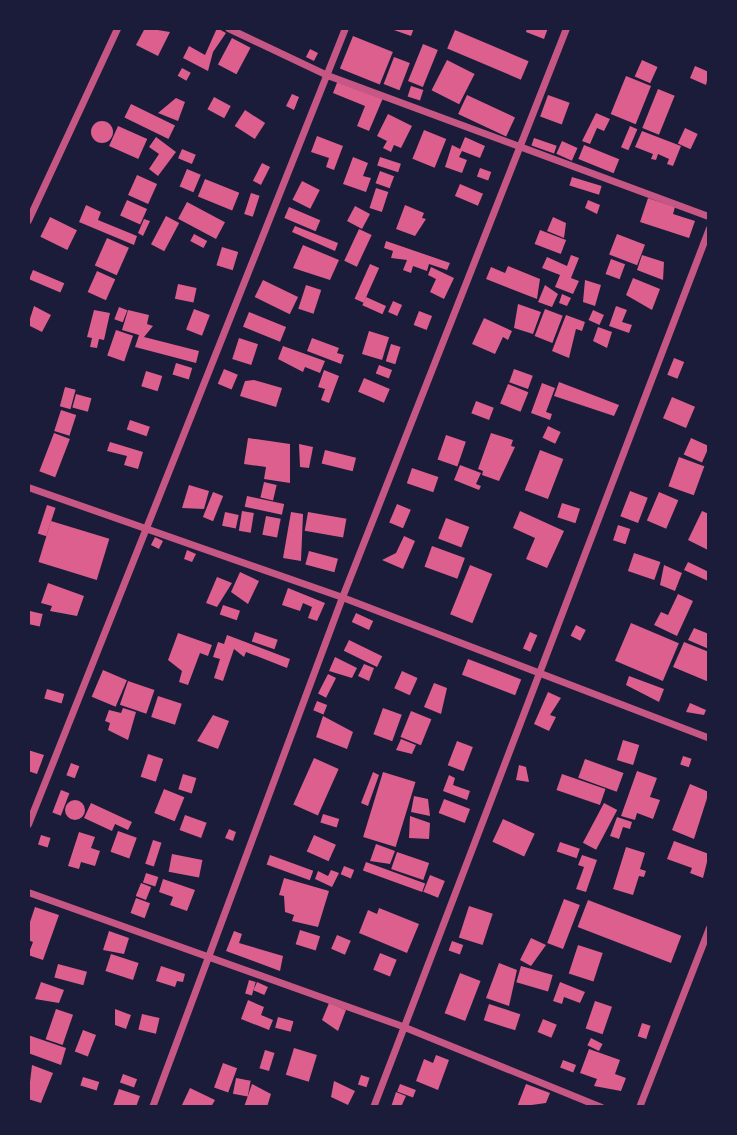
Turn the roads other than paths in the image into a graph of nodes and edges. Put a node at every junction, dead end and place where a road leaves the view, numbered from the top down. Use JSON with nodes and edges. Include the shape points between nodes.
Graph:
{"nodes":[{"id":1,"x":117,"y":28,"type":"edge"},
{"id":2,"x":228,"y":28,"type":"edge"},
{"id":3,"x":345,"y":28,"type":"edge"},
{"id":4,"x":566,"y":28,"type":"edge"},
{"id":5,"x":327,"y":75,"type":"junction"},
{"id":6,"x":518,"y":146,"type":"junction"},
{"id":7,"x":709,"y":216,"type":"edge"},
{"id":8,"x":28,"y":220,"type":"edge"},
{"id":9,"x":709,"y":228,"type":"edge"},
{"id":10,"x":28,"y":486,"type":"edge"},
{"id":11,"x":143,"y":526,"type":"junction"},
{"id":12,"x":342,"y":597,"type":"junction"},
{"id":13,"x":538,"y":676,"type":"junction"},
{"id":14,"x":709,"y":738,"type":"edge"},
{"id":15,"x":28,"y":824,"type":"edge"},
{"id":16,"x":28,"y":892,"type":"edge"},
{"id":17,"x":709,"y":927,"type":"edge"},
{"id":18,"x":207,"y":957,"type":"junction"},
{"id":19,"x":402,"y":1026,"type":"junction"},
{"id":20,"x":152,"y":1107,"type":"edge"},
{"id":21,"x":373,"y":1107,"type":"edge"},
{"id":22,"x":601,"y":1107,"type":"edge"},
{"id":23,"x":639,"y":1107,"type":"edge"}],
"edges":[{"from":1,"to":8,"type":"street"},
{"from":2,"to":5,"type":"street"},
{"from":3,"to":5,"type":"street"},
{"from":4,"to":6,"type":"street"},
{"from":5,"to":6,"type":"street"},
{"from":5,"to":11,"type":"street"},
{"from":6,"to":7,"type":"street"},
{"from":6,"to":12,"type":"street"},
{"from":9,"to":13,"type":"street"},
{"from":10,"to":11,"type":"street"},
{"from":11,"to":12,"type":"street"},
{"from":11,"to":15,"type":"street"},
{"from":12,"to":13,"type":"street"},
{"from":12,"to":18,"type":"street"},
{"from":13,"to":14,"type":"street"},
{"from":13,"to":19,"type":"street"},
{"from":16,"to":18,"type":"street"},
{"from":17,"to":23,"type":"street"},
{"from":18,"to":19,"type":"street"},
{"from":18,"to":20,"type":"street"},
{"from":19,"to":21,"type":"street"},
{"from":19,"to":22,"type":"street"}]}
